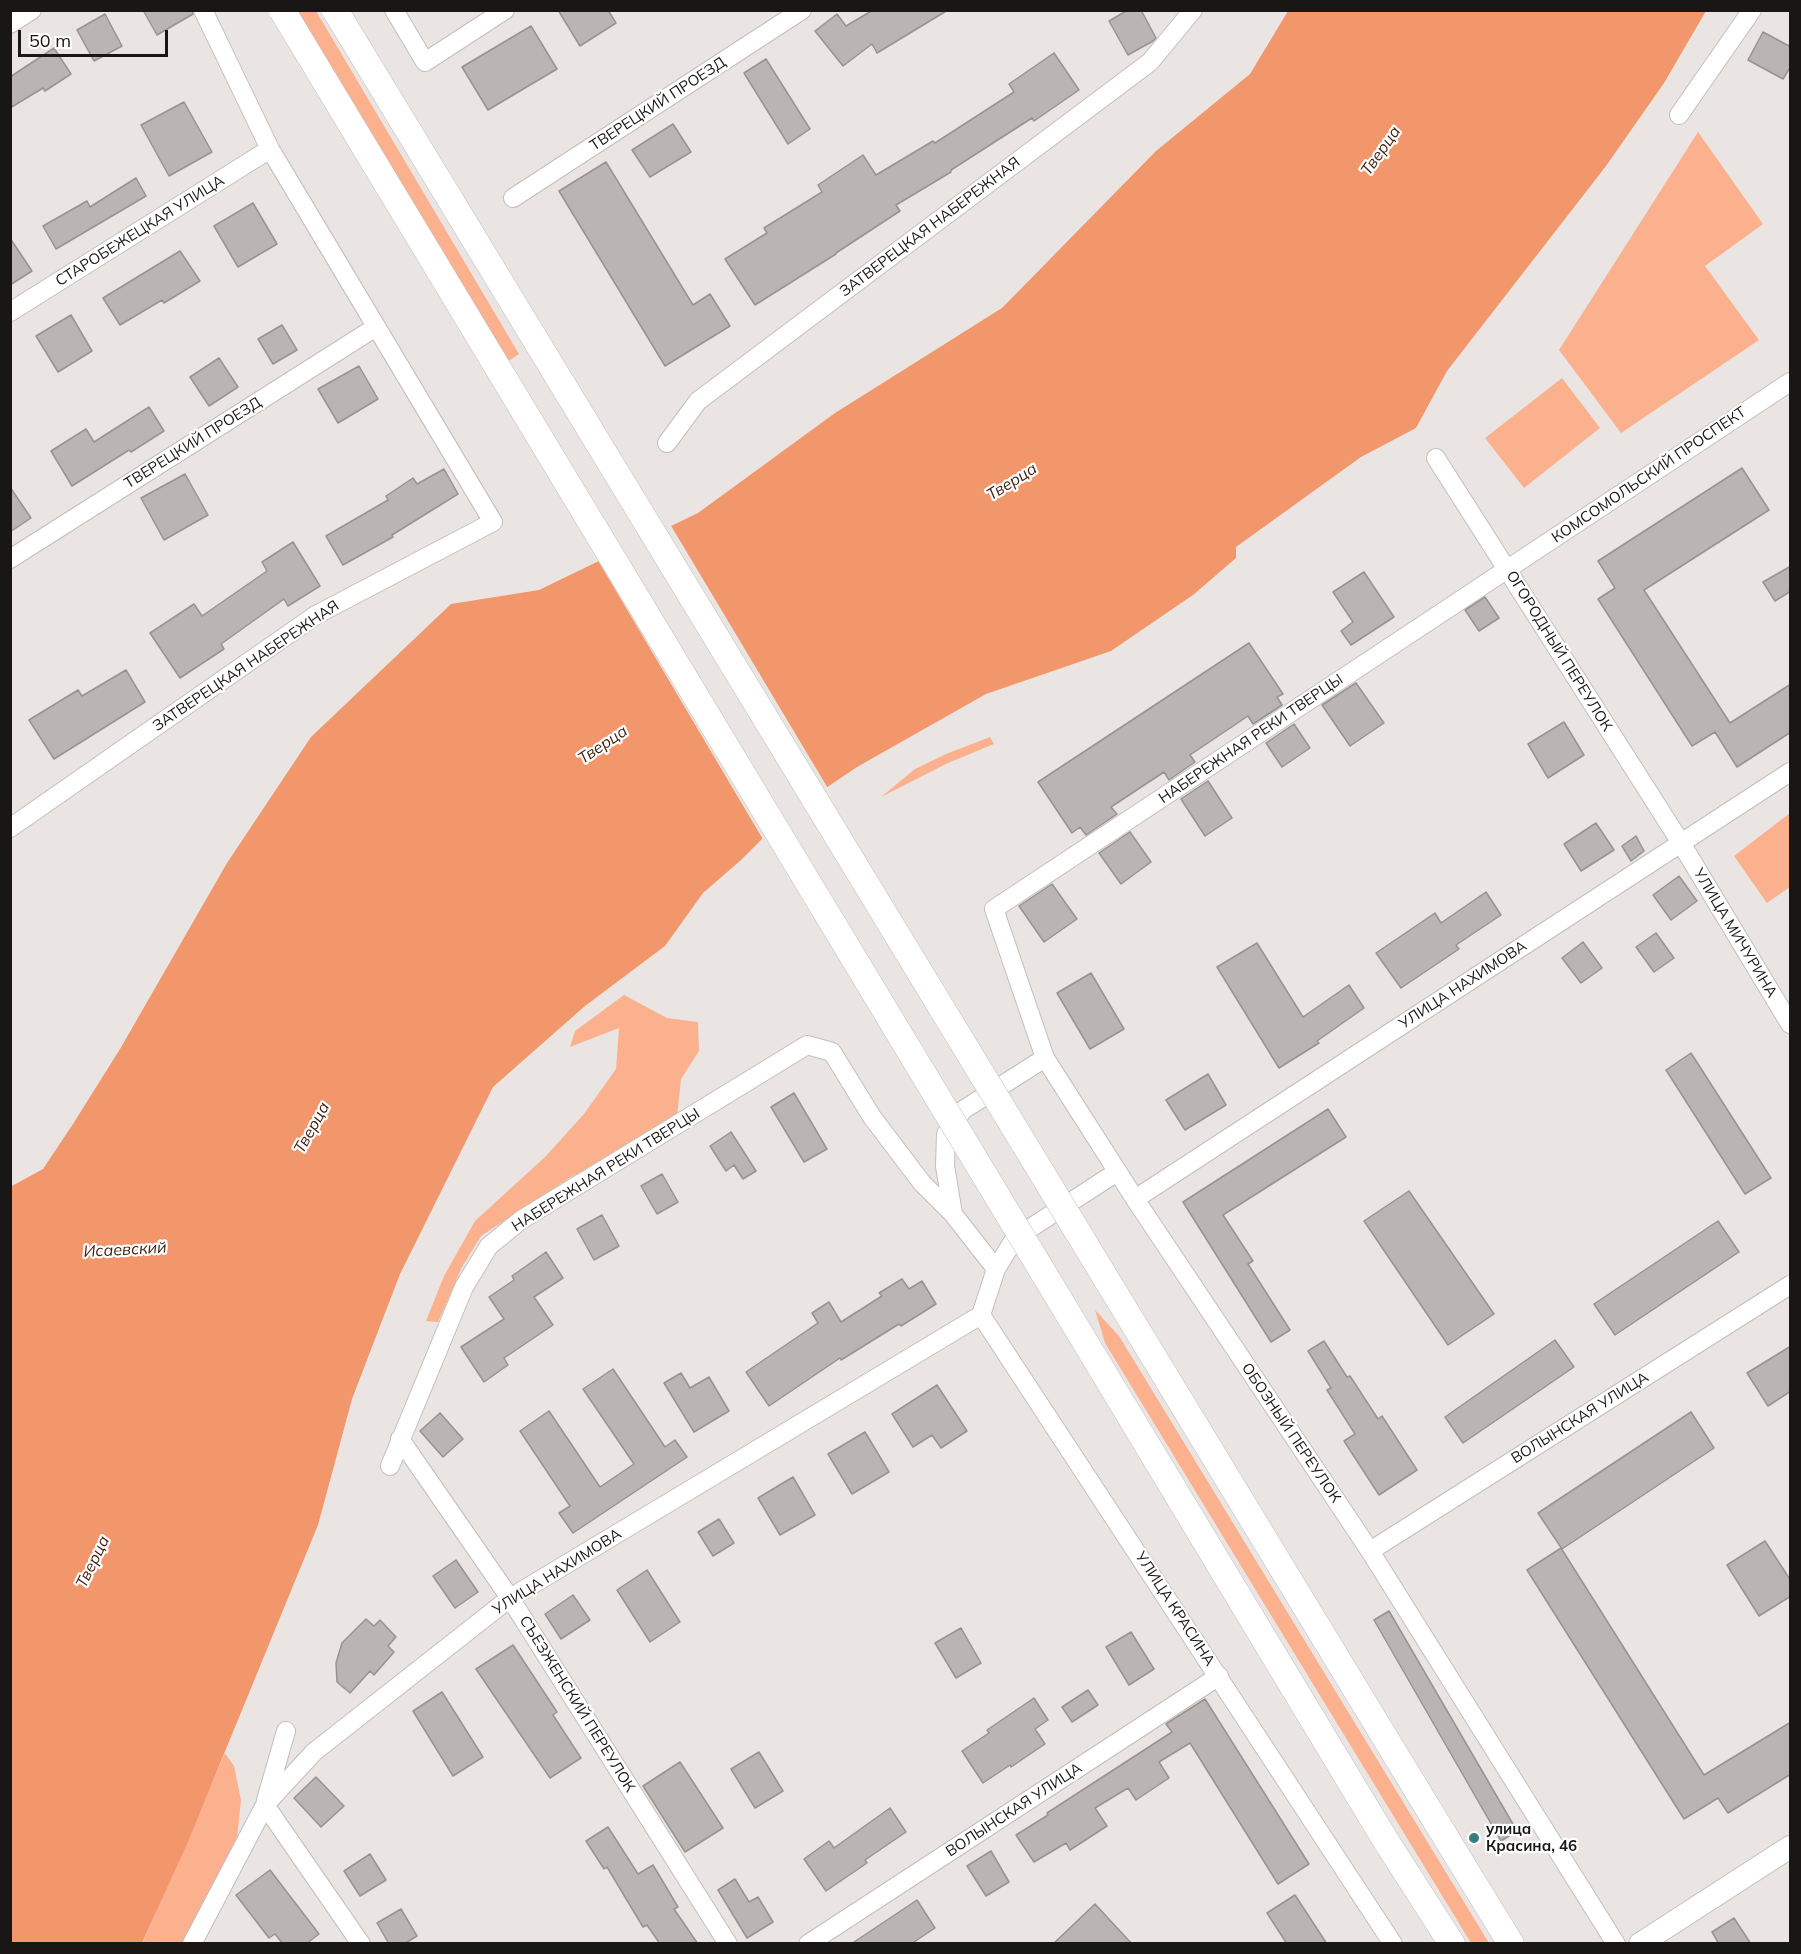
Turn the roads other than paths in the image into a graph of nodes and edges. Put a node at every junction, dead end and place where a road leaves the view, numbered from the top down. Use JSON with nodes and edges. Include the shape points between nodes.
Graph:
{"nodes":[{"id":1,"x":32,"y":10,"type":"edge"},
{"id":2,"x":203,"y":10,"type":"edge"},
{"id":3,"x":282,"y":10,"type":"edge"},
{"id":4,"x":335,"y":10,"type":"edge"},
{"id":5,"x":394,"y":10,"type":"edge"},
{"id":6,"x":505,"y":10,"type":"edge"},
{"id":7,"x":802,"y":10,"type":"edge"},
{"id":8,"x":1752,"y":10,"type":"edge"},
{"id":9,"x":1182,"y":15,"type":"edge"},
{"id":10,"x":10,"y":24,"type":"edge"},
{"id":11,"x":1679,"y":115,"type":"dead end"},
{"id":12,"x":270,"y":149,"type":"junction"},
{"id":13,"x":513,"y":198,"type":"dead end"},
{"id":14,"x":10,"y":312,"type":"edge"},
{"id":15,"x":376,"y":327,"type":"junction"},
{"id":16,"x":1791,"y":382,"type":"edge"},
{"id":17,"x":667,"y":442,"type":"dead end"},
{"id":18,"x":1436,"y":458,"type":"dead end"},
{"id":19,"x":10,"y":559,"type":"edge"},
{"id":20,"x":1507,"y":569,"type":"junction"},
{"id":21,"x":1791,"y":772,"type":"edge"},
{"id":22,"x":10,"y":828,"type":"edge"},
{"id":23,"x":1681,"y":843,"type":"junction"},
{"id":24,"x":994,"y":909,"type":"joint"},
{"id":25,"x":1791,"y":1023,"type":"edge"},
{"id":26,"x":1045,"y":1058,"type":"junction"},
{"id":27,"x":1117,"y":1172,"type":"junction"},
{"id":28,"x":1135,"y":1198,"type":"junction"},
{"id":29,"x":953,"y":1214,"type":"junction"},
{"id":30,"x":996,"y":1269,"type":"junction"},
{"id":31,"x":1791,"y":1285,"type":"edge"},
{"id":32,"x":981,"y":1315,"type":"junction"},
{"id":33,"x":400,"y":1439,"type":"junction"},
{"id":34,"x":390,"y":1466,"type":"dead end"},
{"id":35,"x":1370,"y":1551,"type":"junction"},
{"id":36,"x":510,"y":1598,"type":"junction"},
{"id":37,"x":1219,"y":1676,"type":"junction"},
{"id":38,"x":286,"y":1731,"type":"dead end"},
{"id":39,"x":265,"y":1805,"type":"junction"},
{"id":40,"x":1791,"y":1847,"type":"edge"},
{"id":41,"x":192,"y":1944,"type":"edge"},
{"id":42,"x":362,"y":1944,"type":"edge"},
{"id":43,"x":728,"y":1944,"type":"edge"},
{"id":44,"x":808,"y":1944,"type":"edge"},
{"id":45,"x":1393,"y":1944,"type":"edge"},
{"id":46,"x":1452,"y":1944,"type":"edge"},
{"id":47,"x":1511,"y":1944,"type":"edge"},
{"id":48,"x":1616,"y":1944,"type":"edge"},
{"id":49,"x":1640,"y":1944,"type":"edge"}],
"edges":[{"from":1,"to":10,"type":"street"},
{"from":2,"to":12,"type":"street"},
{"from":3,"to":46,"type":"main road","bridge":true},
{"from":4,"to":47,"type":"main road","bridge":true},
{"from":5,"to":6,"type":"street","via":[[425,62]]},
{"from":7,"to":13,"type":"street","name":"ТВЕРЕЦКИЙ ПРОЕЗД"},
{"from":8,"to":11,"type":"street"},
{"from":9,"to":17,"type":"street","name":"ЗАТВЕРЕЦКАЯ НАБЕРЕЖНАЯ","via":[[1150,62],[698,401]]},
{"from":12,"to":14,"type":"street","name":"СТАРОБЕЖЕЦКАЯ УЛИЦА"},
{"from":12,"to":15,"type":"street"},
{"from":15,"to":19,"type":"street","name":"ТВЕРЕЦКИЙ ПРОЕЗД"},
{"from":15,"to":22,"type":"street","name":"ЗАТВЕРЕЦКАЯ НАБЕРЕЖНАЯ","via":[[493,522],[316,615]]},
{"from":16,"to":20,"type":"street","name":"КОМСОМОЛЬСКИЙ ПРОСПЕКТ"},
{"from":18,"to":20,"type":"street","name":"ОГОРОДНЫЙ ПЕРЕУЛОК"},
{"from":20,"to":23,"type":"street","name":"ОГОРОДНЫЙ ПЕРЕУЛОК"},
{"from":20,"to":24,"type":"street","name":"НАБЕРЕЖНАЯ РЕКИ ТВЕРЦЫ"},
{"from":21,"to":23,"type":"street","name":"УЛИЦА НАХИМОВА"},
{"from":23,"to":25,"type":"street","name":"УЛИЦА МИЧУРИНА"},
{"from":23,"to":28,"type":"street","name":"УЛИЦА НАХИМОВА"},
{"from":24,"to":26,"type":"street","name":"ОБОЗНЫЙ ПЕРЕУЛОК"},
{"from":26,"to":27,"type":"street","name":"ОБОЗНЫЙ ПЕРЕУЛОК"},
{"from":26,"to":29,"type":"street","via":[[963,1110],[946,1134],[945,1166]]},
{"from":27,"to":28,"type":"street","name":"ОБОЗНЫЙ ПЕРЕУЛОК"},
{"from":27,"to":30,"type":"street","via":[[1015,1238]]},
{"from":28,"to":35,"type":"street","name":"ОБОЗНЫЙ ПЕРЕУЛОК"},
{"from":29,"to":30,"type":"street"},
{"from":29,"to":33,"type":"street","name":"НАБЕРЕЖНАЯ РЕКИ ТВЕРЦЫ","via":[[922,1183],[831,1053],[807,1045],[521,1220],[489,1246],[464,1287]]},
{"from":30,"to":32,"type":"street"},
{"from":31,"to":35,"type":"street","name":"ВОЛЫНСКАЯ УЛИЦА"},
{"from":32,"to":36,"type":"street","name":"УЛИЦА НАХИМОВА"},
{"from":32,"to":37,"type":"street","name":"УЛИЦА КРАСИНА"},
{"from":33,"to":34,"type":"street","name":"НАБЕРЕЖНАЯ РЕКИ ТВЕРЦЫ"},
{"from":33,"to":36,"type":"street","name":"СЪЕЗЖЕНСКИЙ ПЕРЕУЛОК"},
{"from":35,"to":48,"type":"street","name":"ОБОЗНЫЙ ПЕРЕУЛОК"},
{"from":36,"to":39,"type":"street","name":"УЛИЦА НАХИМОВА","via":[[314,1752]]},
{"from":36,"to":43,"type":"street","name":"СЪЕЗЖЕНСКИЙ ПЕРЕУЛОК"},
{"from":37,"to":44,"type":"street","name":"ВОЛЫНСКАЯ УЛИЦА"},
{"from":37,"to":45,"type":"street","name":"УЛИЦА КРАСИНА"},
{"from":38,"to":39,"type":"street"},
{"from":39,"to":41,"type":"street","name":"УЛИЦА НАХИМОВА"},
{"from":39,"to":42,"type":"street"},
{"from":40,"to":49,"type":"street"}]}
